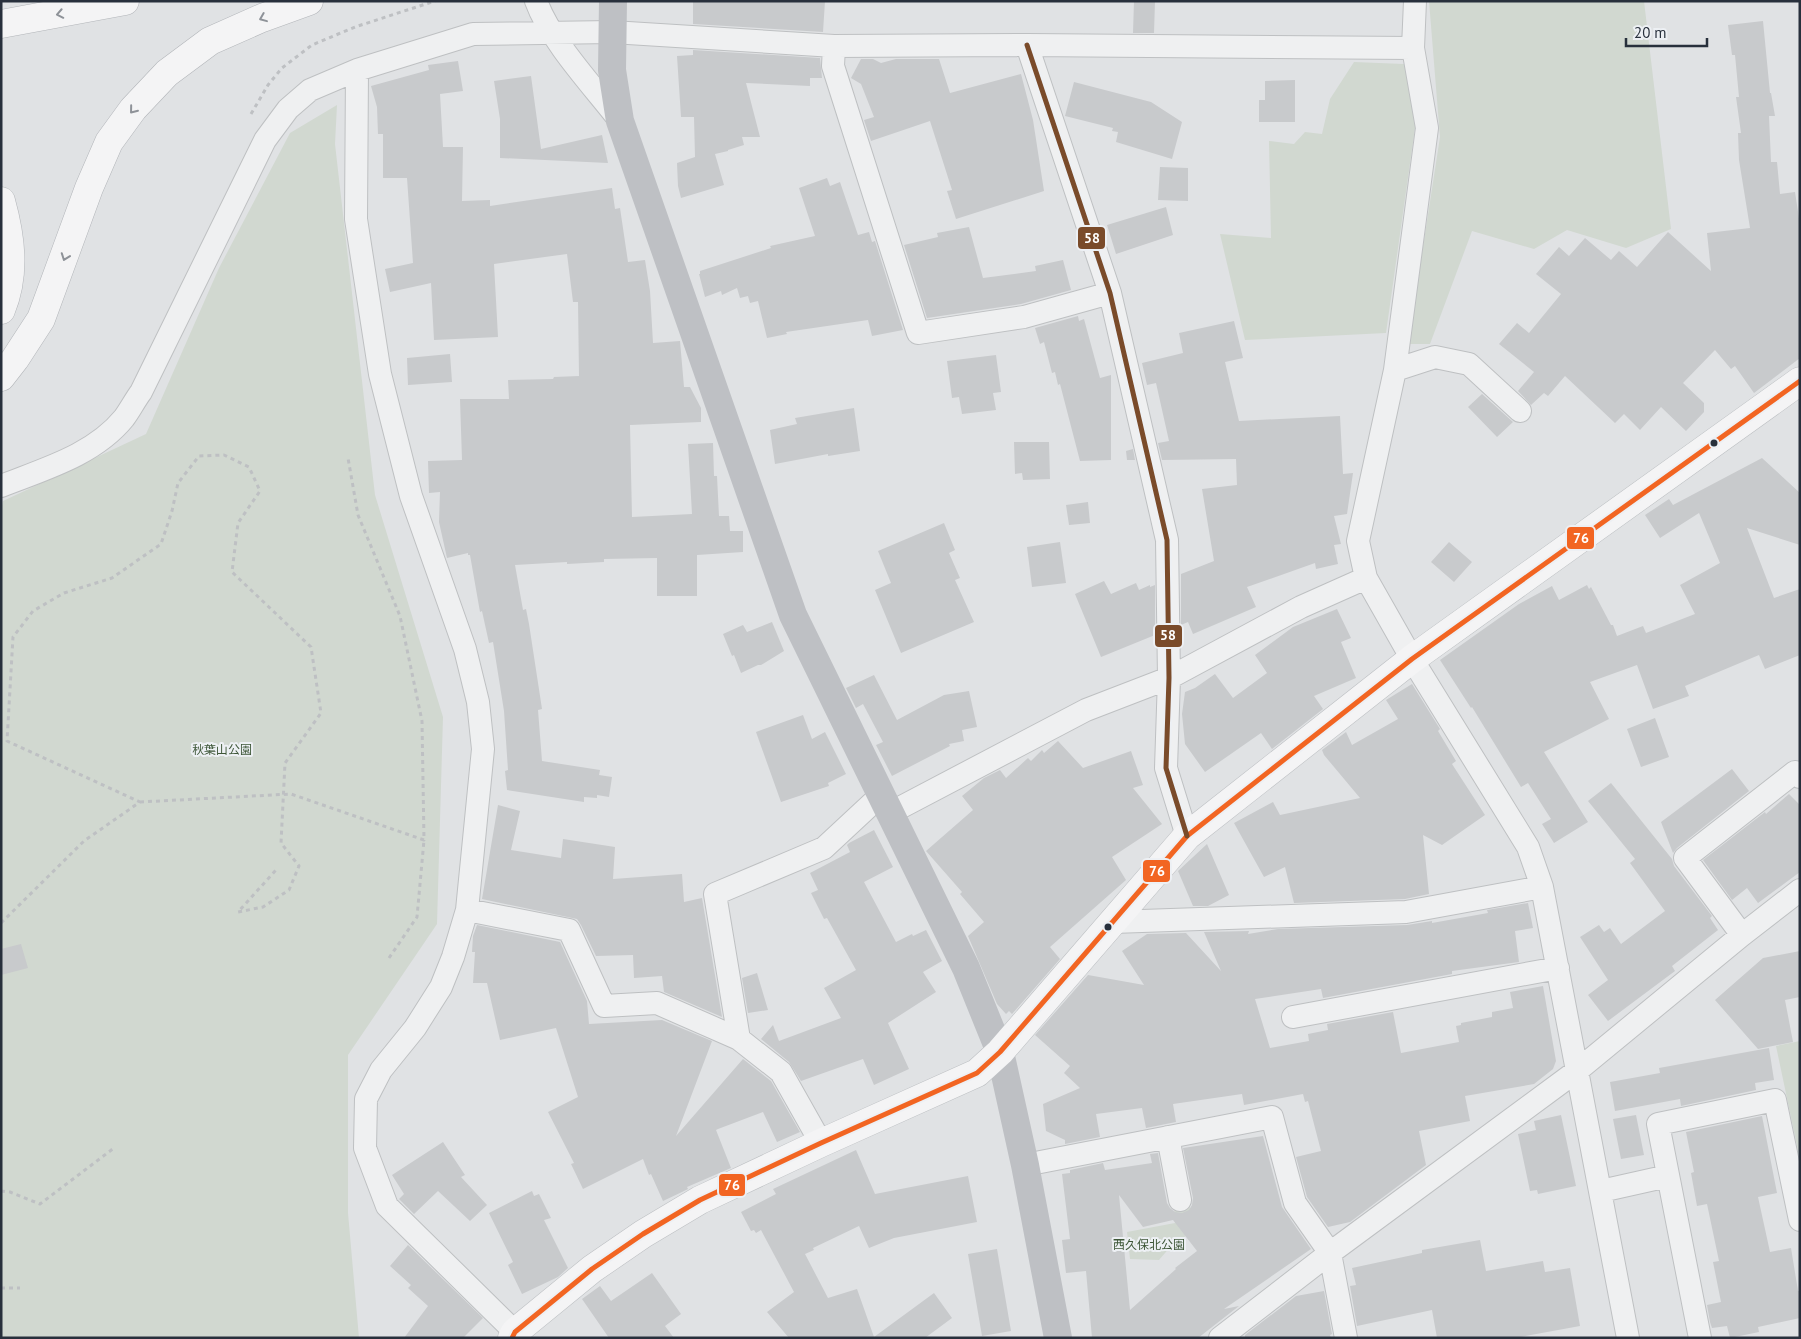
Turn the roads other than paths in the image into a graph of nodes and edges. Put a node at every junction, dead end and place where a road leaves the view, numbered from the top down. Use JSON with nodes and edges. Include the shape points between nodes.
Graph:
{"nodes":[{"id":1,"x":125,"y":1,"type":"edge"},
{"id":2,"x":309,"y":1,"type":"edge"},
{"id":3,"x":536,"y":1,"type":"edge"},
{"id":4,"x":612,"y":1,"type":"edge"},
{"id":5,"x":1415,"y":1,"type":"edge"},
{"id":6,"x":1,"y":24,"type":"edge"},
{"id":7,"x":612,"y":32,"type":"junction"},
{"id":8,"x":552,"y":33,"type":"junction"},
{"id":9,"x":1027,"y":45,"type":"junction"},
{"id":10,"x":834,"y":46,"type":"junction"},
{"id":11,"x":1413,"y":48,"type":"junction"},
{"id":12,"x":357,"y":70,"type":"junction"},
{"id":13,"x":620,"y":121,"type":"junction"},
{"id":14,"x":1,"y":201,"type":"edge"},
{"id":15,"x":1110,"y":293,"type":"junction"},
{"id":16,"x":1,"y":310,"type":"edge"},
{"id":17,"x":1395,"y":370,"type":"junction"},
{"id":18,"x":1,"y":377,"type":"edge"},
{"id":19,"x":1800,"y":381,"type":"edge"},
{"id":20,"x":1520,"y":410,"type":"dead end"},
{"id":21,"x":1,"y":486,"type":"edge"},
{"id":22,"x":1366,"y":578,"type":"junction"},
{"id":23,"x":1412,"y":659,"type":"junction"},
{"id":24,"x":1169,"y":678,"type":"junction"},
{"id":25,"x":1800,"y":777,"type":"edge"},
{"id":26,"x":885,"y":804,"type":"junction"},
{"id":27,"x":1187,"y":836,"type":"junction"},
{"id":28,"x":1542,"y":887,"type":"junction"},
{"id":29,"x":1800,"y":890,"type":"edge"},
{"id":30,"x":467,"y":910,"type":"junction"},
{"id":31,"x":1113,"y":922,"type":"junction"},
{"id":32,"x":1742,"y":935,"type":"junction"},
{"id":33,"x":1558,"y":968,"type":"junction"},
{"id":34,"x":1293,"y":1017,"type":"dead end"},
{"id":35,"x":739,"y":1039,"type":"junction"},
{"id":36,"x":1000,"y":1052,"type":"junction"},
{"id":37,"x":1578,"y":1070,"type":"junction"},
{"id":38,"x":1168,"y":1137,"type":"junction"},
{"id":39,"x":821,"y":1143,"type":"junction"},
{"id":40,"x":1025,"y":1165,"type":"junction"},
{"id":41,"x":1668,"y":1176,"type":"junction"},
{"id":42,"x":1600,"y":1191,"type":"junction"},
{"id":43,"x":1180,"y":1200,"type":"dead end"},
{"id":44,"x":1800,"y":1220,"type":"edge"},
{"id":45,"x":1330,"y":1253,"type":"junction"},
{"id":46,"x":514,"y":1335,"type":"edge"},
{"id":47,"x":1058,"y":1338,"type":"edge"},
{"id":48,"x":1220,"y":1338,"type":"edge"},
{"id":49,"x":1346,"y":1338,"type":"edge"},
{"id":50,"x":1628,"y":1338,"type":"edge"},
{"id":51,"x":1700,"y":1338,"type":"edge"}],
"edges":[{"from":1,"to":6,"type":"main road","one_way":true},
{"from":2,"to":18,"type":"main road","one_way":true,"via":[[210,41],[167,73],[133,109],[109,142],[41,319]]},
{"from":3,"to":8,"type":"street"},
{"from":4,"to":7,"type":"street"},
{"from":5,"to":11,"type":"street"},
{"from":7,"to":8,"type":"street"},
{"from":7,"to":10,"type":"street"},
{"from":7,"to":13,"type":"street","via":[[612,70]]},
{"from":8,"to":12,"type":"street","via":[[474,34]]},
{"from":8,"to":13,"type":"street"},
{"from":9,"to":10,"type":"street"},
{"from":9,"to":11,"type":"street"},
{"from":9,"to":15,"type":"street"},
{"from":10,"to":15,"type":"street","via":[[833,66],[918,333],[1024,317]]},
{"from":11,"to":17,"type":"street","via":[[1427,128]]},
{"from":12,"to":21,"type":"street","via":[[310,90],[288,109],[266,140],[141,392],[123,419],[76,457]]},
{"from":12,"to":30,"type":"street","via":[[356,219],[380,374],[411,496],[465,649],[478,702],[483,749]]},
{"from":13,"to":26,"type":"street","via":[[793,615]]},
{"from":14,"to":16,"type":"main road","via":[[10,236],[11,268]]},
{"from":15,"to":24,"type":"street","via":[[1167,540]]},
{"from":17,"to":20,"type":"street","via":[[1435,357],[1469,364]]},
{"from":17,"to":22,"type":"street","via":[[1358,541]]},
{"from":19,"to":23,"type":"main road"},
{"from":22,"to":23,"type":"street"},
{"from":22,"to":24,"type":"street","via":[[1301,607]]},
{"from":23,"to":27,"type":"main road"},
{"from":23,"to":28,"type":"street","via":[[1528,847]]},
{"from":24,"to":26,"type":"street","via":[[1086,710]]},
{"from":24,"to":27,"type":"street","via":[[1166,768]]},
{"from":25,"to":32,"type":"street","via":[[1796,772],[1685,858]]},
{"from":26,"to":35,"type":"street","via":[[824,848],[714,894]]},
{"from":26,"to":36,"type":"street","via":[[966,968]]},
{"from":27,"to":31,"type":"main road"},
{"from":28,"to":31,"type":"street","via":[[1406,912]]},
{"from":28,"to":33,"type":"street"},
{"from":29,"to":32,"type":"street"},
{"from":30,"to":35,"type":"street","via":[[569,930],[604,1006],[657,1003]]},
{"from":30,"to":46,"type":"street","via":[[441,987],[415,1028],[381,1070],[366,1099],[365,1148],[387,1206]]},
{"from":31,"to":36,"type":"main road"},
{"from":32,"to":37,"type":"street"},
{"from":33,"to":34,"type":"street"},
{"from":33,"to":37,"type":"street"},
{"from":35,"to":39,"type":"street","via":[[781,1072]]},
{"from":36,"to":39,"type":"main road","via":[[977,1073]]},
{"from":36,"to":40,"type":"street"},
{"from":37,"to":42,"type":"street"},
{"from":37,"to":45,"type":"street"},
{"from":38,"to":40,"type":"street"},
{"from":38,"to":43,"type":"street"},
{"from":38,"to":45,"type":"street","via":[[1272,1117],[1295,1203]]},
{"from":39,"to":46,"type":"main road","via":[[700,1200],[643,1234],[592,1269]]},
{"from":40,"to":47,"type":"street"},
{"from":41,"to":42,"type":"street"},
{"from":41,"to":44,"type":"street","via":[[1658,1124],[1775,1100]]},
{"from":41,"to":51,"type":"street"},
{"from":42,"to":50,"type":"street"},
{"from":45,"to":48,"type":"street"},
{"from":45,"to":49,"type":"street"}]}
